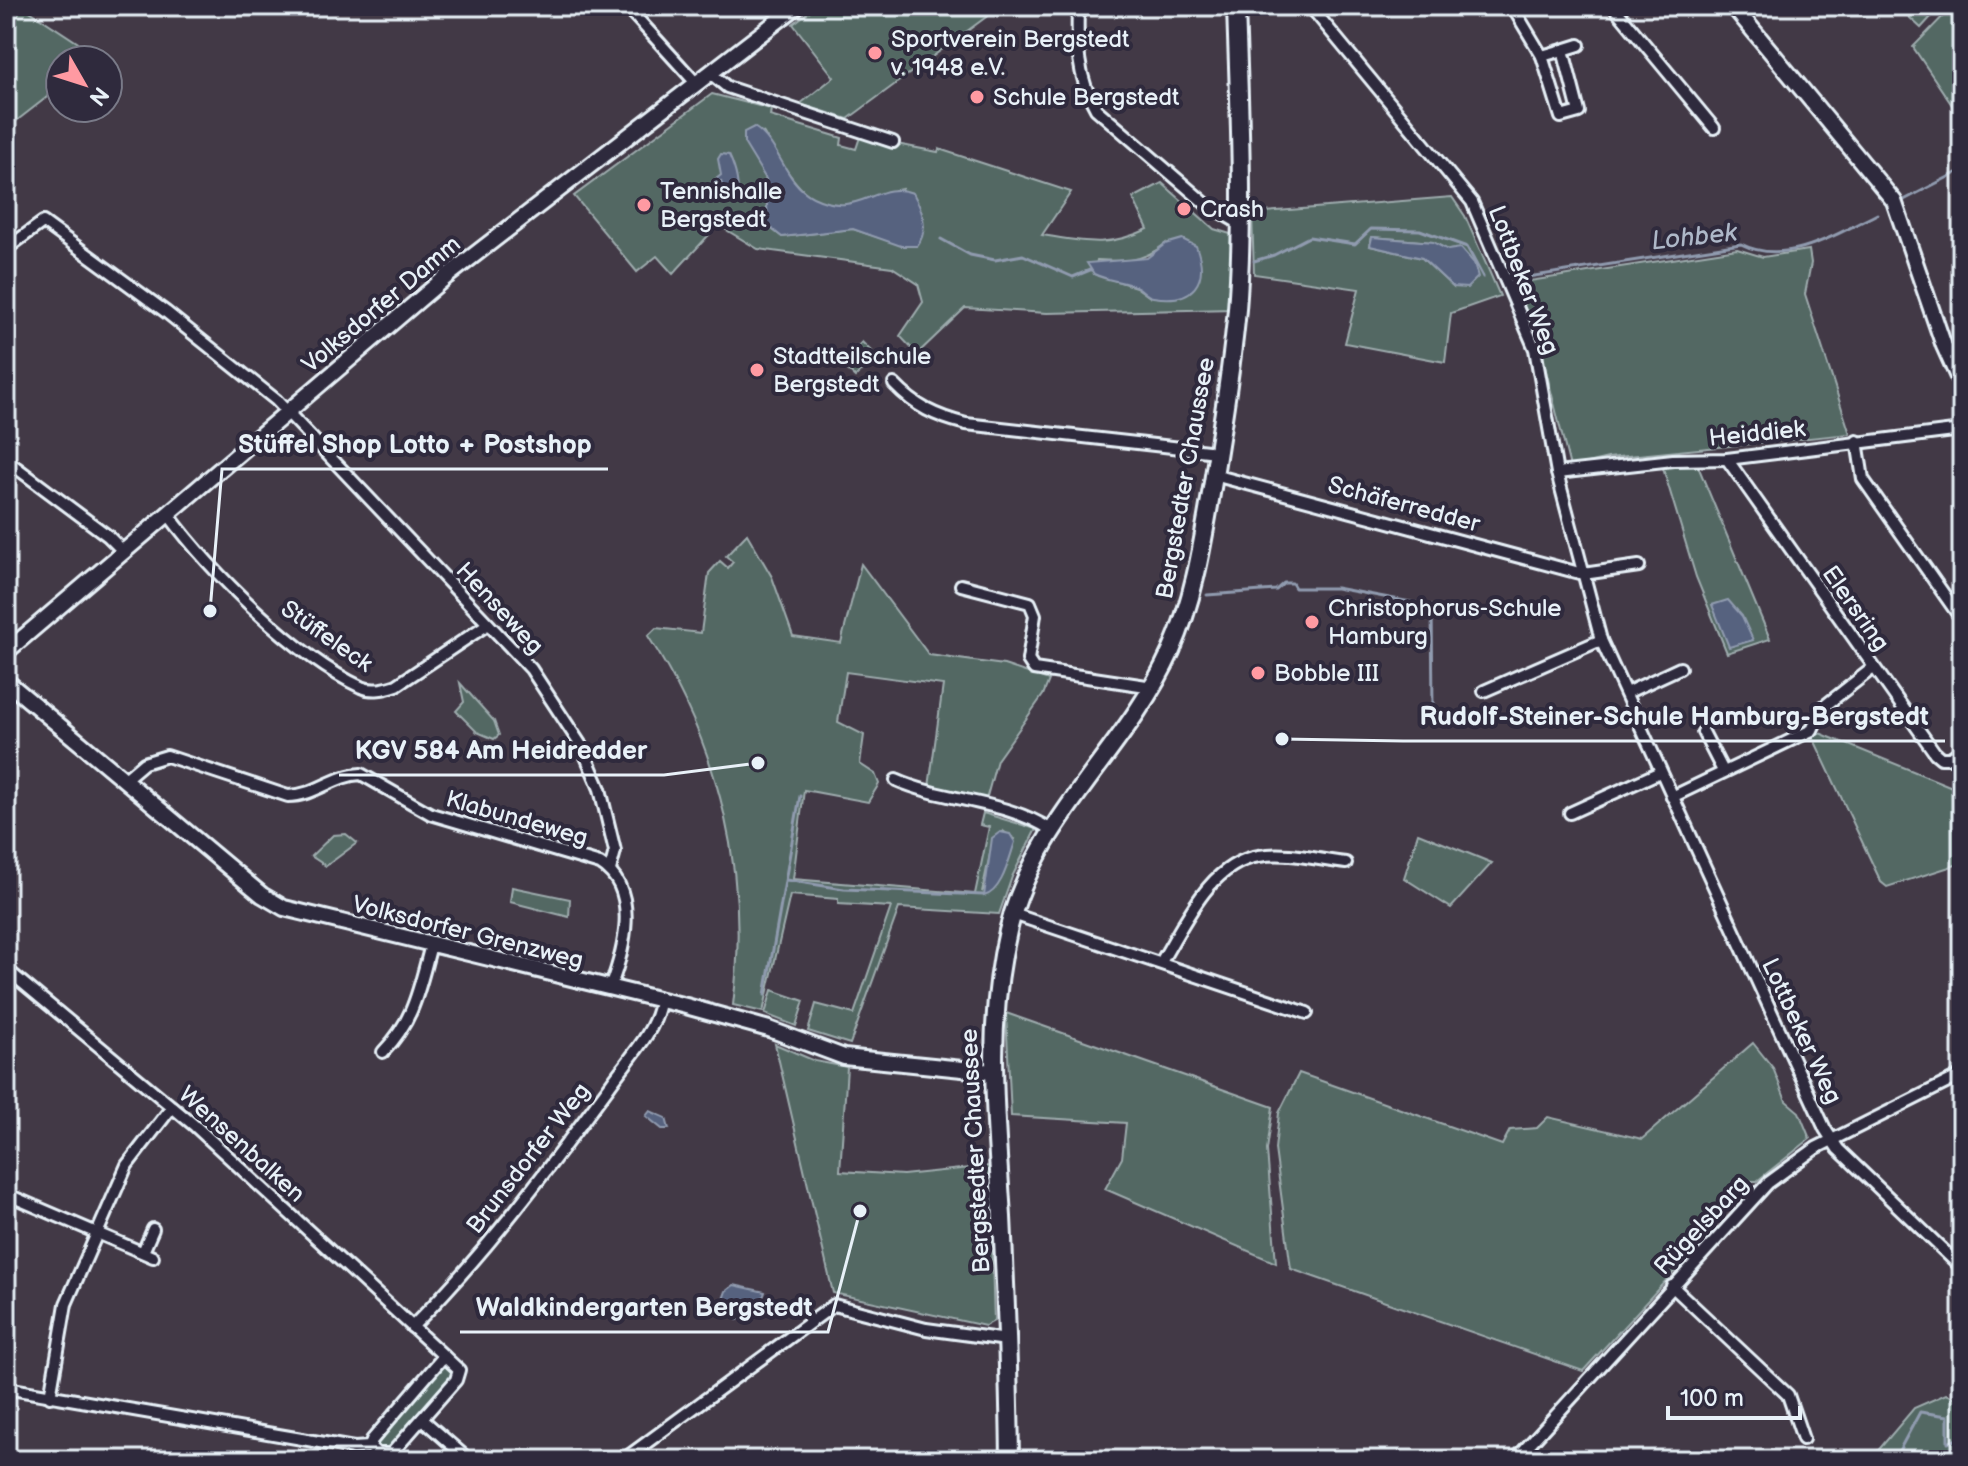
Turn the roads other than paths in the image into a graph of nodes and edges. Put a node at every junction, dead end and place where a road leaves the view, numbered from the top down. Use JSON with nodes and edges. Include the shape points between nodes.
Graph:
{"nodes":[{"id":1,"x":626,"y":6,"type":"edge"},
{"id":2,"x":797,"y":6,"type":"edge"},
{"id":3,"x":1078,"y":6,"type":"edge"},
{"id":4,"x":1236,"y":6,"type":"edge"},
{"id":5,"x":1310,"y":6,"type":"edge"},
{"id":6,"x":1512,"y":6,"type":"edge"},
{"id":7,"x":1613,"y":6,"type":"edge"},
{"id":8,"x":1733,"y":6,"type":"edge"},
{"id":9,"x":1579,"y":45,"type":"dead end"},
{"id":10,"x":1563,"y":50,"type":"junction"},
{"id":11,"x":1542,"y":56,"type":"junction"},
{"id":12,"x":710,"y":73,"type":"junction"},
{"id":13,"x":696,"y":83,"type":"junction"},
{"id":14,"x":1714,"y":128,"type":"dead end"},
{"id":15,"x":893,"y":142,"type":"dead end"},
{"id":16,"x":1239,"y":223,"type":"junction"},
{"id":17,"x":6,"y":249,"type":"edge"},
{"id":18,"x":894,"y":384,"type":"dead end"},
{"id":19,"x":1962,"y":386,"type":"edge"},
{"id":20,"x":287,"y":411,"type":"junction"},
{"id":21,"x":1962,"y":430,"type":"edge"},
{"id":22,"x":1857,"y":441,"type":"junction"},
{"id":23,"x":1217,"y":452,"type":"junction"},
{"id":24,"x":1727,"y":459,"type":"junction"},
{"id":25,"x":6,"y":460,"type":"edge"},
{"id":26,"x":1557,"y":473,"type":"junction"},
{"id":27,"x":1214,"y":475,"type":"junction"},
{"id":28,"x":168,"y":514,"type":"junction"},
{"id":29,"x":123,"y":551,"type":"junction"},
{"id":30,"x":1639,"y":566,"type":"dead end"},
{"id":31,"x":1583,"y":574,"type":"junction"},
{"id":32,"x":961,"y":585,"type":"dead end"},
{"id":33,"x":1962,"y":620,"type":"edge"},
{"id":34,"x":488,"y":624,"type":"junction"},
{"id":35,"x":1601,"y":640,"type":"junction"},
{"id":36,"x":6,"y":652,"type":"edge"},
{"id":37,"x":1680,"y":668,"type":"dead end"},
{"id":38,"x":1873,"y":668,"type":"junction"},
{"id":39,"x":6,"y":681,"type":"edge"},
{"id":40,"x":1153,"y":687,"type":"junction"},
{"id":41,"x":1484,"y":691,"type":"dead end"},
{"id":42,"x":1626,"y":693,"type":"junction"},
{"id":43,"x":1703,"y":732,"type":"dead end"},
{"id":44,"x":1962,"y":750,"type":"edge"},
{"id":45,"x":1723,"y":771,"type":"junction"},
{"id":46,"x":1660,"y":772,"type":"junction"},
{"id":47,"x":124,"y":780,"type":"junction"},
{"id":48,"x":896,"y":780,"type":"dead end"},
{"id":49,"x":1672,"y":797,"type":"junction"},
{"id":50,"x":1570,"y":813,"type":"dead end"},
{"id":51,"x":1051,"y":830,"type":"junction"},
{"id":52,"x":1346,"y":863,"type":"dead end"},
{"id":53,"x":610,"y":870,"type":"junction"},
{"id":54,"x":1013,"y":914,"type":"junction"},
{"id":55,"x":431,"y":945,"type":"junction"},
{"id":56,"x":1161,"y":962,"type":"junction"},
{"id":57,"x":6,"y":969,"type":"edge"},
{"id":58,"x":610,"y":988,"type":"junction"},
{"id":59,"x":660,"y":1002,"type":"junction"},
{"id":60,"x":1307,"y":1013,"type":"dead end"},
{"id":61,"x":383,"y":1052,"type":"dead end"},
{"id":62,"x":992,"y":1072,"type":"junction"},
{"id":63,"x":1962,"y":1075,"type":"edge"},
{"id":64,"x":172,"y":1107,"type":"junction"},
{"id":65,"x":1831,"y":1141,"type":"junction"},
{"id":66,"x":6,"y":1194,"type":"edge"},
{"id":67,"x":153,"y":1229,"type":"dead end"},
{"id":68,"x":97,"y":1233,"type":"junction"},
{"id":69,"x":1962,"y":1268,"type":"edge"},
{"id":70,"x":1672,"y":1286,"type":"junction"},
{"id":71,"x":412,"y":1327,"type":"junction"},
{"id":72,"x":1007,"y":1340,"type":"junction"},
{"id":73,"x":444,"y":1356,"type":"junction"},
{"id":74,"x":6,"y":1388,"type":"edge"},
{"id":75,"x":50,"y":1397,"type":"junction"},
{"id":76,"x":422,"y":1419,"type":"junction"},
{"id":77,"x":1803,"y":1439,"type":"dead end"},
{"id":78,"x":370,"y":1447,"type":"junction"},
{"id":79,"x":469,"y":1460,"type":"edge"},
{"id":80,"x":623,"y":1460,"type":"edge"},
{"id":81,"x":1010,"y":1460,"type":"edge"},
{"id":82,"x":1515,"y":1460,"type":"edge"}],
"edges":[{"from":1,"to":13,"type":"street"},
{"from":2,"to":12,"type":"street","name":"Volksdorfer Damm"},
{"from":3,"to":16,"type":"street","via":[[1078,68],[1096,109],[1206,204]]},
{"from":4,"to":16,"type":"main road","name":"Bergstedter Chaussee"},
{"from":5,"to":26,"type":"street","name":"Lottbeker Weg","via":[[1472,202],[1535,349]]},
{"from":6,"to":11,"type":"street"},
{"from":7,"to":14,"type":"street"},
{"from":8,"to":19,"type":"street","via":[[1894,201]]},
{"from":9,"to":10,"type":"street"},
{"from":10,"to":11,"type":"street"},
{"from":10,"to":11,"type":"street","via":[[1579,112],[1561,117]]},
{"from":12,"to":13,"type":"street","name":"Volksdorfer Damm"},
{"from":12,"to":15,"type":"street","via":[[727,87]]},
{"from":13,"to":20,"type":"street","name":"Volksdorfer Damm","via":[[447,276]]},
{"from":16,"to":23,"type":"main road","name":"Bergstedter Chaussee","via":[[1237,310]]},
{"from":17,"to":20,"type":"street","name":"Henseweg","via":[[43,222],[166,312]]},
{"from":18,"to":23,"type":"street","via":[[932,415],[966,424]]},
{"from":20,"to":28,"type":"street","name":"Volksdorfer Damm"},
{"from":20,"to":34,"type":"street","name":"Henseweg"},
{"from":21,"to":22,"type":"street","name":"Heiddiek"},
{"from":22,"to":24,"type":"street","name":"Heiddiek"},
{"from":22,"to":33,"type":"street","via":[[1863,479]]},
{"from":23,"to":27,"type":"main road","name":"Bergstedter Chaussee"},
{"from":24,"to":26,"type":"street","name":"Heiddiek"},
{"from":24,"to":38,"type":"street","name":"Elersring"},
{"from":25,"to":29,"type":"street"},
{"from":26,"to":31,"type":"street","name":"Lottbeker Weg"},
{"from":27,"to":31,"type":"street","name":"Schäferredder"},
{"from":27,"to":40,"type":"main road","name":"Bergstedter Chaussee","via":[[1193,591]]},
{"from":28,"to":29,"type":"street","name":"Volksdorfer Damm"},
{"from":28,"to":34,"type":"street","name":"Stüffeleck","via":[[265,617],[362,688],[397,685]]},
{"from":29,"to":36,"type":"street","name":"Volksdorfer Damm"},
{"from":30,"to":31,"type":"street"},
{"from":31,"to":35,"type":"street","name":"Lottbeker Weg"},
{"from":32,"to":40,"type":"street","via":[[1030,603],[1035,615],[1028,660],[1034,669]]},
{"from":34,"to":53,"type":"street","name":"Henseweg","via":[[546,689],[582,747],[612,829],[615,857]]},
{"from":35,"to":41,"type":"street"},
{"from":35,"to":42,"type":"street","name":"Lottbeker Weg"},
{"from":37,"to":42,"type":"street"},
{"from":38,"to":44,"type":"street","name":"Elersring","via":[[1941,758]]},
{"from":38,"to":45,"type":"street","via":[[1822,708],[1812,730]]},
{"from":39,"to":47,"type":"street","name":"Volksdorfer Grenzweg"},
{"from":40,"to":51,"type":"main road","name":"Bergstedter Chaussee"},
{"from":42,"to":46,"type":"street","name":"Lottbeker Weg"},
{"from":43,"to":45,"type":"street"},
{"from":45,"to":49,"type":"street"},
{"from":46,"to":49,"type":"street","name":"Lottbeker Weg"},
{"from":46,"to":50,"type":"street"},
{"from":47,"to":53,"type":"street","name":"Klabundeweg","via":[[152,759],[167,756],[288,796],[361,774],[431,814]]},
{"from":47,"to":55,"type":"street","name":"Volksdorfer Grenzweg","via":[[284,908]]},
{"from":48,"to":51,"type":"street","via":[[927,794],[1025,816]]},
{"from":49,"to":65,"type":"street","name":"Lottbeker Weg"},
{"from":51,"to":54,"type":"main road","name":"Bergstedter Chaussee"},
{"from":52,"to":56,"type":"street","via":[[1257,856],[1222,872]]},
{"from":53,"to":58,"type":"street","name":"Klabundeweg","via":[[621,886],[625,915]]},
{"from":54,"to":56,"type":"street"},
{"from":54,"to":62,"type":"main road","name":"Bergstedter Chaussee","via":[[998,976]]},
{"from":55,"to":58,"type":"street","name":"Volksdorfer Grenzweg"},
{"from":55,"to":61,"type":"street","via":[[422,988],[401,1033]]},
{"from":56,"to":60,"type":"street"},
{"from":57,"to":64,"type":"street","name":"Wensenbalken"},
{"from":58,"to":59,"type":"street","name":"Volksdorfer Grenzweg"},
{"from":59,"to":62,"type":"street","name":"Volksdorfer Grenzweg","via":[[769,1029],[844,1057]]},
{"from":59,"to":71,"type":"street","name":"Brunsdorfer Weg","via":[[652,1027],[582,1123],[489,1243]]},
{"from":62,"to":72,"type":"main road","name":"Bergstedter Chaussee"},
{"from":63,"to":65,"type":"street","name":"Rügelsbarg"},
{"from":64,"to":68,"type":"street","via":[[133,1154]]},
{"from":64,"to":71,"type":"street","name":"Wensenbalken"},
{"from":65,"to":69,"type":"street","name":"Lottbeker Weg"},
{"from":65,"to":70,"type":"street","name":"Rügelsbarg","via":[[1761,1189]]},
{"from":66,"to":68,"type":"street"},
{"from":67,"to":68,"type":"street","via":[[148,1254]]},
{"from":68,"to":75,"type":"street","via":[[66,1304]]},
{"from":70,"to":77,"type":"street","via":[[1788,1395]]},
{"from":70,"to":82,"type":"street","name":"Rügelsbarg"},
{"from":71,"to":73,"type":"street","name":"Wensenbalken"},
{"from":72,"to":80,"type":"street","via":[[926,1329],[834,1305]]},
{"from":72,"to":81,"type":"main road","name":"Bergstedter Chaussee"},
{"from":73,"to":76,"type":"street","via":[[459,1376]]},
{"from":73,"to":78,"type":"street"},
{"from":74,"to":75,"type":"street"},
{"from":75,"to":78,"type":"street"},
{"from":76,"to":78,"type":"street","via":[[389,1456]]},
{"from":76,"to":79,"type":"street"}]}
